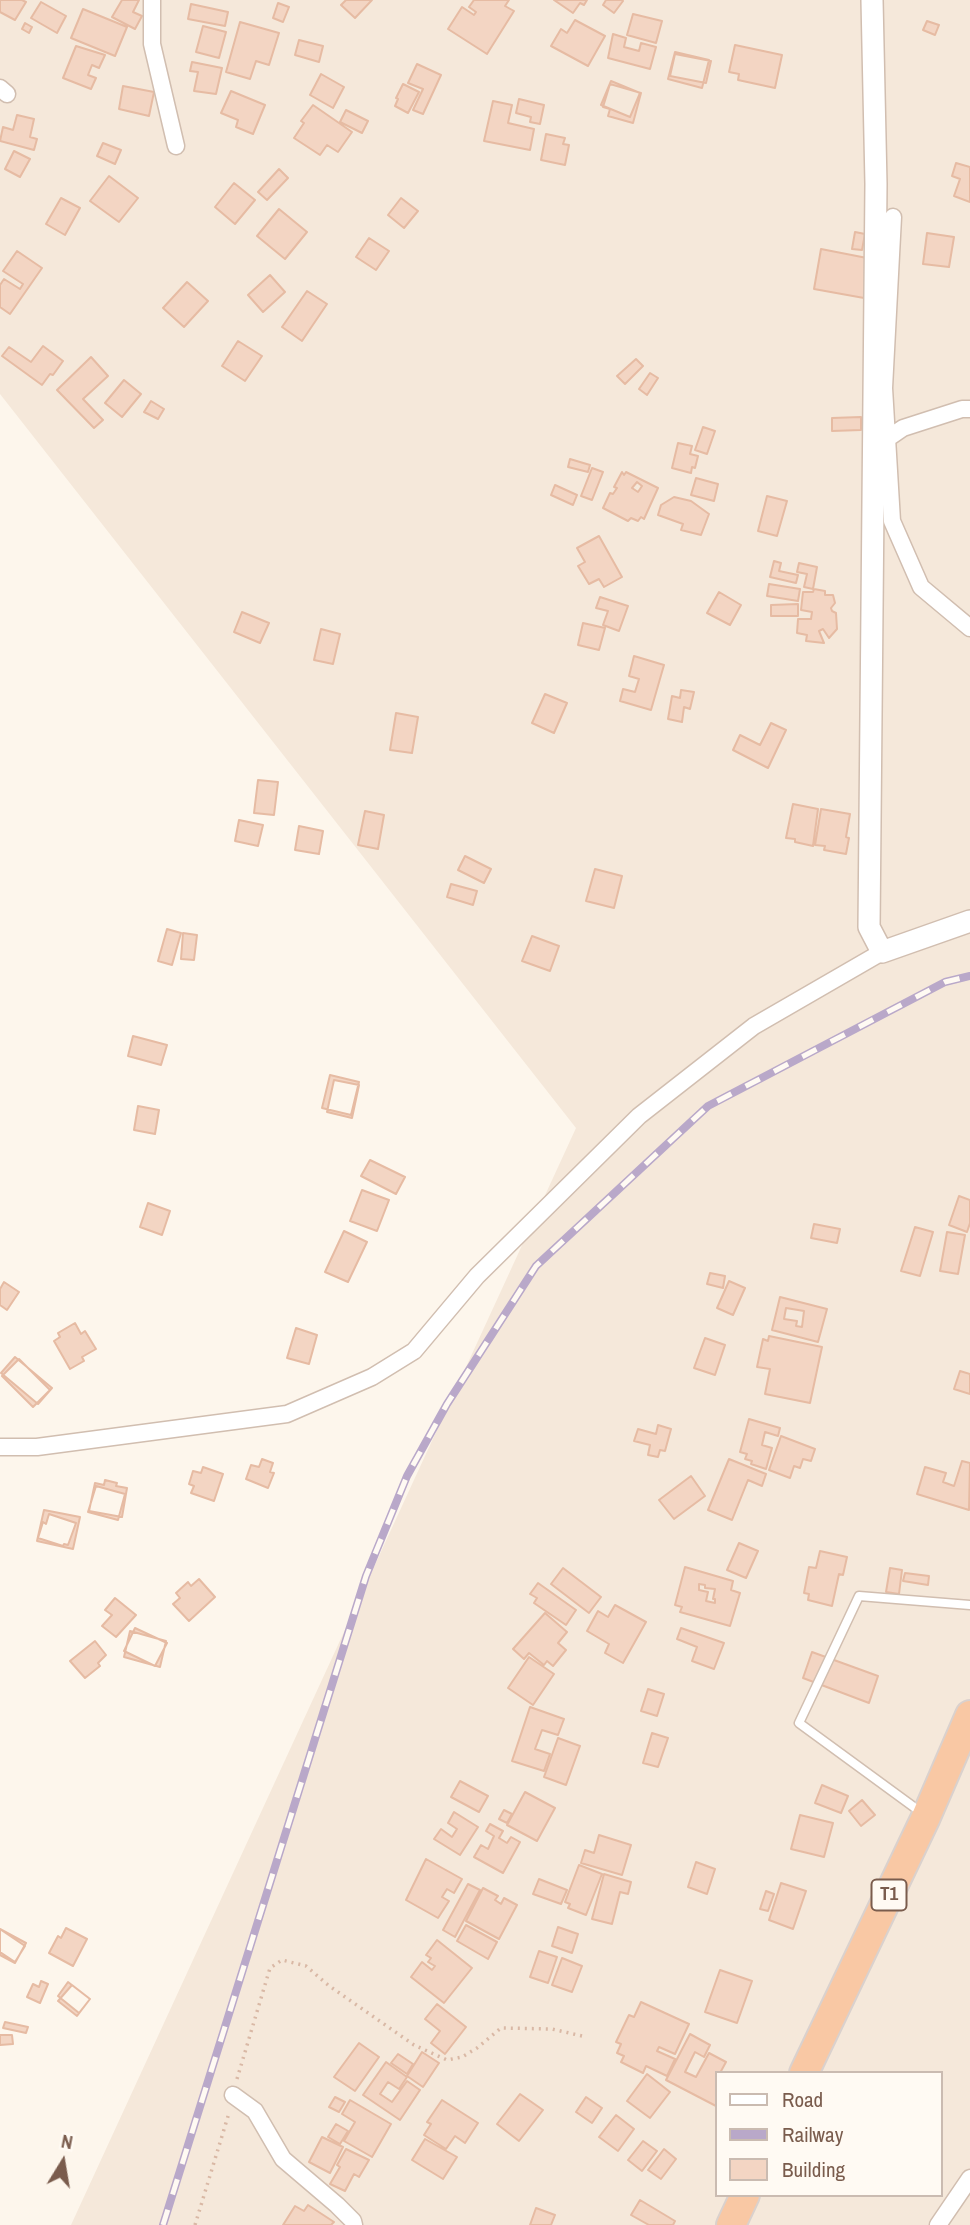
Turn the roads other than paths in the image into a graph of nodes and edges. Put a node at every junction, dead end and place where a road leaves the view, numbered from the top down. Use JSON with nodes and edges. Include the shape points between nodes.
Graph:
{"nodes":[{"id":1,"x":152,"y":0,"type":"edge"},
{"id":2,"x":872,"y":0,"type":"edge"},
{"id":3,"x":176,"y":146,"type":"dead end"},
{"id":4,"x":893,"y":218,"type":"dead end"},
{"id":5,"x":970,"y":409,"type":"edge"},
{"id":6,"x":887,"y":439,"type":"junction"},
{"id":7,"x":970,"y":628,"type":"edge"},
{"id":8,"x":970,"y":921,"type":"edge"},
{"id":9,"x":882,"y":951,"type":"junction"},
{"id":10,"x":0,"y":1447,"type":"edge"},
{"id":11,"x":970,"y":1605,"type":"edge"},
{"id":12,"x":970,"y":1714,"type":"edge"},
{"id":13,"x":926,"y":1816,"type":"junction"},
{"id":14,"x":805,"y":2071,"type":"edge"},
{"id":15,"x":233,"y":2095,"type":"road end"},
{"id":16,"x":970,"y":2178,"type":"edge"},
{"id":17,"x":744,"y":2197,"type":"edge"},
{"id":18,"x":354,"y":2225,"type":"edge"},
{"id":19,"x":731,"y":2225,"type":"edge"},
{"id":20,"x":938,"y":2225,"type":"edge"}],
"edges":[{"from":1,"to":3,"type":"street","via":[[152,44]]},
{"from":2,"to":9,"type":"street","via":[[876,198],[869,927]]},
{"from":4,"to":6,"type":"street","via":[[884,388]]},
{"from":5,"to":6,"type":"street","via":[[903,428]]},
{"from":6,"to":7,"type":"street","via":[[892,521],[906,554],[921,587]]},
{"from":8,"to":9,"type":"street"},
{"from":9,"to":10,"type":"street","via":[[754,1026],[639,1116],[477,1276],[414,1351],[372,1377],[287,1414],[37,1447]]},
{"from":11,"to":13,"type":"lane","via":[[859,1597],[799,1723]]},
{"from":12,"to":13,"type":"highway","number":"T1"},
{"from":13,"to":14,"type":"highway","number":"T1"},
{"from":15,"to":18,"type":"street","via":[[255,2111],[283,2159]]},
{"from":16,"to":20,"type":"street"},
{"from":17,"to":19,"type":"highway"}]}
